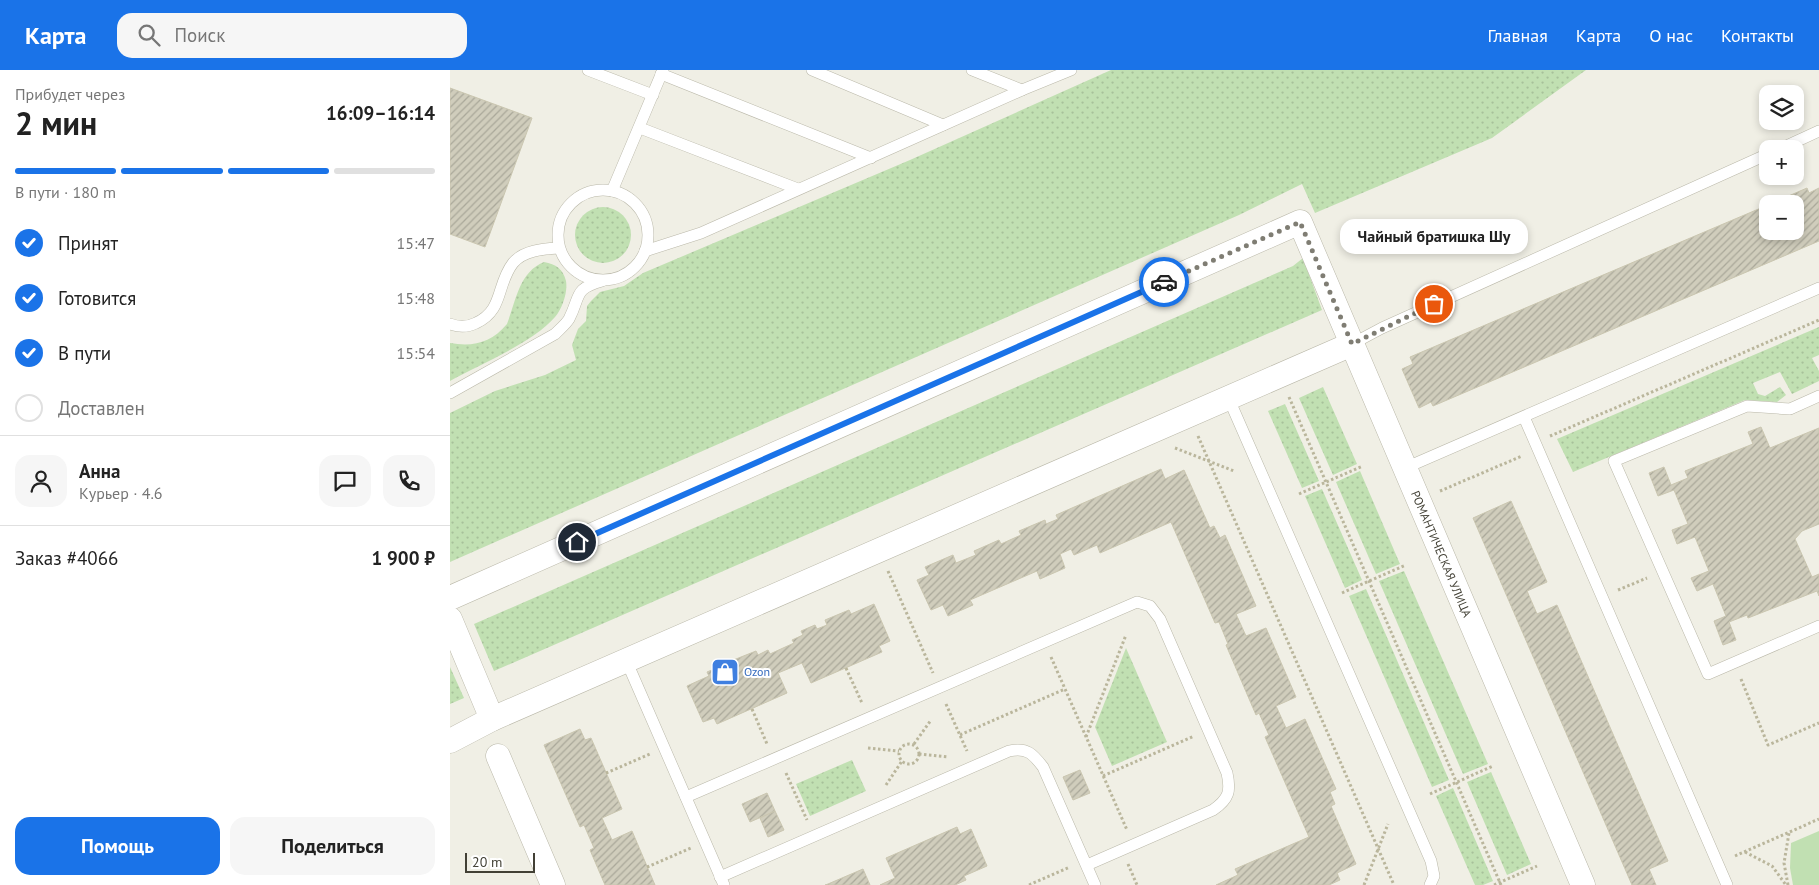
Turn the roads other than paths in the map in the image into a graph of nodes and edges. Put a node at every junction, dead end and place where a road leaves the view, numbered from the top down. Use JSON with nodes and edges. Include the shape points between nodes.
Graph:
{"nodes":[{"id":1,"x":588,"y":70,"type":"edge"},
{"id":2,"x":812,"y":70,"type":"edge"},
{"id":3,"x":972,"y":70,"type":"edge"},
{"id":4,"x":1071,"y":70,"type":"edge"},
{"id":5,"x":662,"y":72,"type":"edge"},
{"id":6,"x":1022,"y":90,"type":"junction"},
{"id":7,"x":653,"y":95,"type":"junction"},
{"id":8,"x":943,"y":125,"type":"junction"},
{"id":9,"x":640,"y":128,"type":"junction"},
{"id":10,"x":1819,"y":131,"type":"edge"},
{"id":11,"x":1800,"y":140,"type":"edge"},
{"id":12,"x":871,"y":158,"type":"junction"},
{"id":13,"x":1759,"y":158,"type":"edge"},
{"id":14,"x":798,"y":189,"type":"junction"},
{"id":15,"x":612,"y":191,"type":"junction"},
{"id":16,"x":559,"y":248,"type":"junction"},
{"id":17,"x":645,"y":251,"type":"junction"},
{"id":18,"x":605,"y":280,"type":"junction"},
{"id":19,"x":1819,"y":288,"type":"edge"},
{"id":20,"x":450,"y":324,"type":"edge"},
{"id":21,"x":1352,"y":344,"type":"junction"},
{"id":22,"x":450,"y":393,"type":"edge"},
{"id":23,"x":1819,"y":396,"type":"edge"},
{"id":24,"x":1228,"y":397,"type":"junction"},
{"id":25,"x":1524,"y":417,"type":"junction"},
{"id":26,"x":1405,"y":468,"type":"junction"},
{"id":27,"x":450,"y":598,"type":"edge"},
{"id":28,"x":450,"y":619,"type":"edge"},
{"id":29,"x":1819,"y":626,"type":"edge"},
{"id":30,"x":626,"y":660,"type":"junction"},
{"id":31,"x":492,"y":719,"type":"junction"},
{"id":32,"x":450,"y":741,"type":"edge"},
{"id":33,"x":498,"y":756,"type":"dead end"},
{"id":34,"x":686,"y":797,"type":"junction"},
{"id":35,"x":1085,"y":863,"type":"junction"},
{"id":36,"x":722,"y":881,"type":"edge"},
{"id":37,"x":553,"y":885,"type":"edge"},
{"id":38,"x":1095,"y":885,"type":"edge"},
{"id":39,"x":1430,"y":885,"type":"edge"},
{"id":40,"x":1583,"y":885,"type":"edge"},
{"id":41,"x":1727,"y":885,"type":"edge"}],
"edges":[{"from":1,"to":7,"type":"lane"},
{"from":2,"to":8,"type":"lane"},
{"from":3,"to":6,"type":"lane"},
{"from":4,"to":6,"type":"lane"},
{"from":5,"to":7,"type":"lane"},
{"from":5,"to":12,"type":"lane"},
{"from":6,"to":8,"type":"lane"},
{"from":7,"to":9,"type":"lane"},
{"from":8,"to":12,"type":"lane"},
{"from":9,"to":14,"type":"lane"},
{"from":9,"to":15,"type":"lane"},
{"from":10,"to":11,"type":"lane"},
{"from":12,"to":14,"type":"lane"},
{"from":13,"to":21,"type":"lane"},
{"from":14,"to":17,"type":"lane","via":[[701,233]]},
{"from":15,"to":16,"type":"lane","via":[[586,193],[574,200],[559,221]]},
{"from":15,"to":17,"type":"lane","via":[[624,195],[642,213],[647,225]]},
{"from":16,"to":18,"type":"lane","via":[[577,272]]},
{"from":16,"to":20,"type":"lane","via":[[528,253],[514,262],[488,318],[472,326]]},
{"from":17,"to":18,"type":"lane","via":[[630,270]]},
{"from":18,"to":22,"type":"lane","via":[[586,285],[578,294],[569,320],[555,334]]},
{"from":19,"to":25,"type":"lane"},
{"from":21,"to":24,"type":"street"},
{"from":21,"to":26,"type":"street","name":"РОМАНТИЧЕСКАЯ УЛИЦА"},
{"from":21,"to":27,"type":"street","name":"РОМАНТИЧЕСКАЯ УЛИЦА","via":[[1300,222]]},
{"from":23,"to":29,"type":"lane","via":[[1790,409],[1747,406],[1614,461],[1708,674]]},
{"from":24,"to":30,"type":"street"},
{"from":24,"to":39,"type":"lane","via":[[1431,861],[1434,876]]},
{"from":25,"to":26,"type":"lane"},
{"from":25,"to":41,"type":"lane"},
{"from":26,"to":40,"type":"street","name":"РОМАНТИЧЕСКАЯ УЛИЦА"},
{"from":28,"to":31,"type":"street"},
{"from":30,"to":31,"type":"street"},
{"from":30,"to":34,"type":"lane"},
{"from":31,"to":32,"type":"street"},
{"from":33,"to":37,"type":"street"},
{"from":34,"to":35,"type":"lane","via":[[1137,602],[1150,606],[1160,619],[1231,789],[1225,802],[1214,810]]},
{"from":34,"to":36,"type":"lane"},
{"from":35,"to":36,"type":"lane","via":[[1044,767],[1033,753],[1020,748],[814,836]]},
{"from":35,"to":38,"type":"lane"}]}
